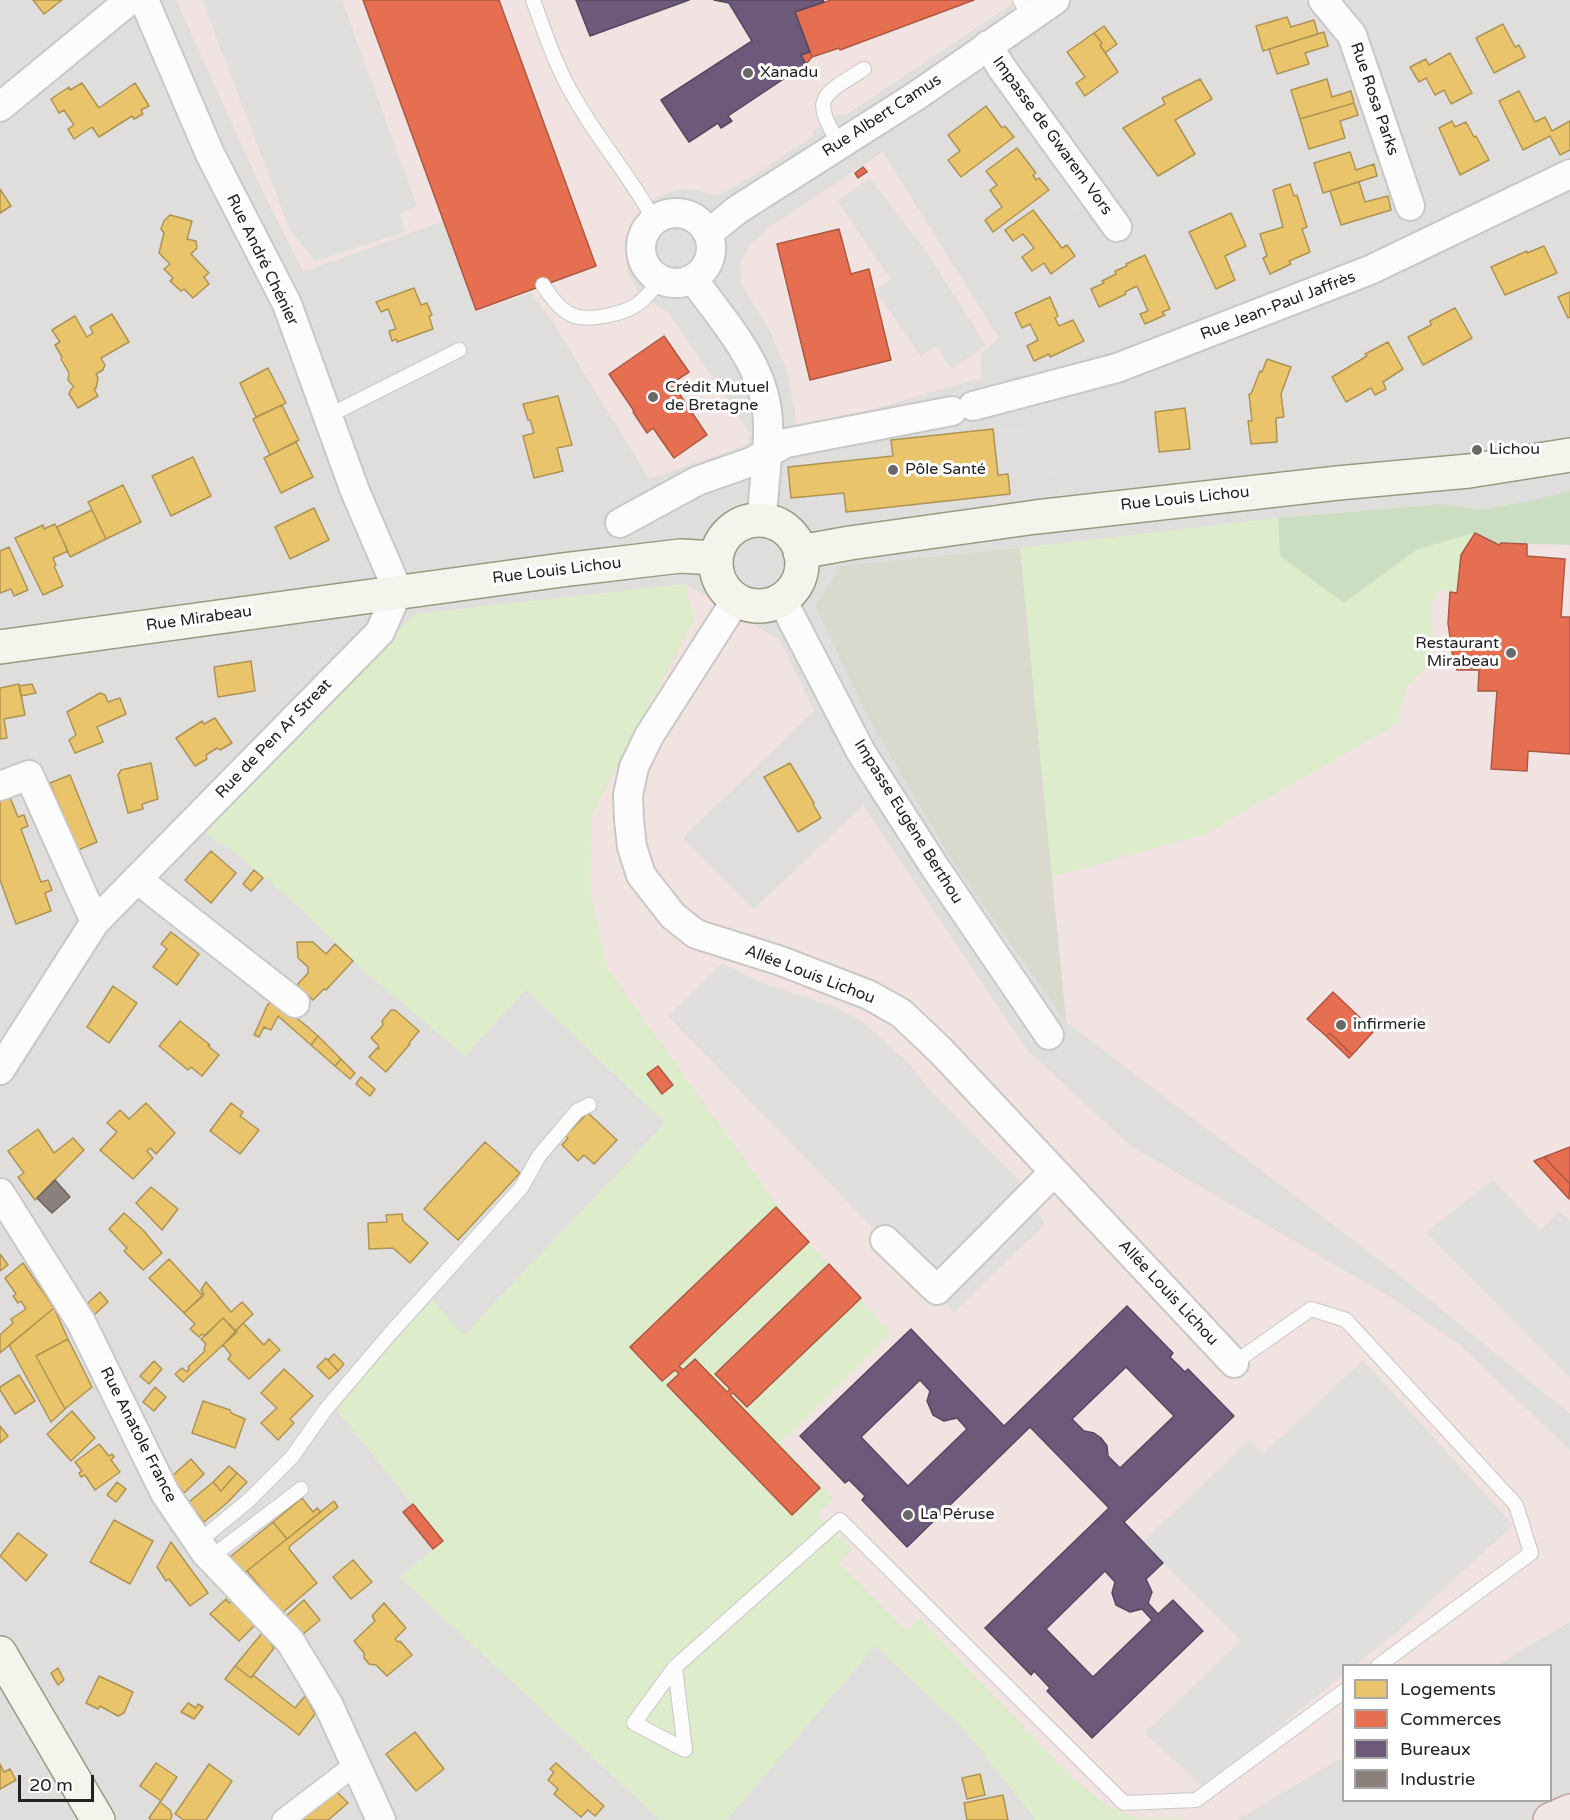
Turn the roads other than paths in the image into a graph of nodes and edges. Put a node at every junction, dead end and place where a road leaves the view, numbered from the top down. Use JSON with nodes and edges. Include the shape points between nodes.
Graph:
{"nodes":[{"id":1,"x":130,"y":0,"type":"edge"},
{"id":2,"x":144,"y":0,"type":"edge"},
{"id":3,"x":533,"y":0,"type":"edge"},
{"id":4,"x":1055,"y":0,"type":"edge"},
{"id":5,"x":1323,"y":0,"type":"edge"},
{"id":6,"x":1025,"y":8,"type":"edge"},
{"id":7,"x":988,"y":45,"type":"junction"},
{"id":8,"x":864,"y":69,"type":"dead end"},
{"id":9,"x":0,"y":107,"type":"edge"},
{"id":10,"x":840,"y":144,"type":"junction"},
{"id":11,"x":1570,"y":174,"type":"edge"},
{"id":12,"x":1410,"y":207,"type":"dead end"},
{"id":13,"x":654,"y":220,"type":"junction"},
{"id":14,"x":1117,"y":227,"type":"dead end"},
{"id":15,"x":709,"y":233,"type":"junction"},
{"id":16,"x":693,"y":279,"type":"junction"},
{"id":17,"x":661,"y":280,"type":"junction"},
{"id":18,"x":543,"y":285,"type":"dead end"},
{"id":19,"x":459,"y":350,"type":"dead end"},
{"id":20,"x":328,"y":416,"type":"junction"},
{"id":21,"x":766,"y":453,"type":"junction"},
{"id":22,"x":1570,"y":455,"type":"edge"},
{"id":23,"x":762,"y":520,"type":"junction"},
{"id":24,"x":620,"y":523,"type":"dead end"},
{"id":25,"x":800,"y":552,"type":"junction"},
{"id":26,"x":716,"y":558,"type":"junction"},
{"id":27,"x":398,"y":591,"type":"junction"},
{"id":28,"x":736,"y":600,"type":"junction"},
{"id":29,"x":782,"y":600,"type":"junction"},
{"id":30,"x":0,"y":647,"type":"edge"},
{"id":31,"x":0,"y":786,"type":"edge"},
{"id":32,"x":137,"y":879,"type":"junction"},
{"id":33,"x":95,"y":922,"type":"junction"},
{"id":34,"x":295,"y":1003,"type":"dead end"},
{"id":35,"x":1049,"y":1035,"type":"dead end"},
{"id":36,"x":0,"y":1070,"type":"edge"},
{"id":37,"x":590,"y":1105,"type":"dead end"},
{"id":38,"x":1054,"y":1172,"type":"junction"},
{"id":39,"x":0,"y":1193,"type":"edge"},
{"id":40,"x":885,"y":1240,"type":"dead end"},
{"id":41,"x":1234,"y":1363,"type":"joint"},
{"id":42,"x":301,"y":1489,"type":"dead end"},
{"id":43,"x":204,"y":1550,"type":"junction"},
{"id":44,"x":0,"y":1653,"type":"edge"},
{"id":45,"x":1379,"y":1664,"type":"edge"},
{"id":46,"x":675,"y":1666,"type":"junction"},
{"id":47,"x":1342,"y":1692,"type":"edge"},
{"id":48,"x":355,"y":1765,"type":"junction"},
{"id":49,"x":1570,"y":1811,"type":"edge"},
{"id":50,"x":98,"y":1820,"type":"edge"},
{"id":51,"x":283,"y":1820,"type":"edge"},
{"id":52,"x":381,"y":1820,"type":"edge"},
{"id":53,"x":1550,"y":1820,"type":"edge"}],
"edges":[{"from":1,"to":9,"type":"street"},
{"from":2,"to":20,"type":"street","name":"Rue André Chénier","via":[[210,154],[287,304]]},
{"from":3,"to":13,"type":"lane","via":[[554,58],[574,97]]},
{"from":4,"to":6,"type":"street","name":"Rue Albert Camus"},
{"from":5,"to":12,"type":"street","name":"Rue Rosa Parks","via":[[1352,35]]},
{"from":6,"to":7,"type":"street","name":"Rue Albert Camus"},
{"from":7,"to":10,"type":"street","name":"Rue Albert Camus"},
{"from":7,"to":14,"type":"street","name":"Impasse de Gwarem Vors"},
{"from":8,"to":10,"type":"lane","via":[[832,88],[824,98],[822,111],[826,123]]},
{"from":10,"to":15,"type":"street","name":"Rue Albert Camus","via":[[737,210]]},
{"from":11,"to":21,"type":"street","name":"Rue Jean-Paul Jaffrès","via":[[1370,270],[1117,368],[963,409],[786,443]]},
{"from":13,"to":15,"type":"street","via":[[670,212],[689,214]]},
{"from":13,"to":17,"type":"street","via":[[645,231],[641,252],[645,265]]},
{"from":15,"to":16,"type":"street","via":[[710,259]]},
{"from":16,"to":17,"type":"street","via":[[677,283]]},
{"from":16,"to":21,"type":"street","via":[[749,357],[758,378],[768,422]]},
{"from":17,"to":18,"type":"lane","via":[[638,304],[616,315],[591,318],[572,315],[554,301]]},
{"from":19,"to":20,"type":"lane"},
{"from":20,"to":27,"type":"street","name":"Rue André Chénier"},
{"from":21,"to":23,"type":"street"},
{"from":21,"to":24,"type":"street","name":"Rue Jean-Paul Jaffrès","via":[[697,481]]},
{"from":22,"to":25,"type":"main road","name":"Rue Louis Lichou","via":[[1469,471],[1036,517]]},
{"from":23,"to":25,"type":"main road","via":[[784,528]]},
{"from":23,"to":26,"type":"main road","via":[[736,526]]},
{"from":25,"to":29,"type":"main road","via":[[801,573],[794,589]]},
{"from":26,"to":27,"type":"main road","name":"Rue Louis Lichou","via":[[680,556]]},
{"from":26,"to":28,"type":"main road","via":[[721,582]]},
{"from":27,"to":30,"type":"main road","name":"Rue Mirabeau"},
{"from":27,"to":32,"type":"street","name":"Rue de Pen Ar Streat","via":[[380,632]]},
{"from":28,"to":29,"type":"main road","via":[[759,606]]},
{"from":28,"to":38,"type":"street","name":"Allée Louis Lichou","via":[[649,736],[634,767],[628,795],[629,820],[632,848],[641,875],[673,916],[696,934],[782,960],[869,995],[901,1013]]},
{"from":29,"to":35,"type":"street","name":"Impasse Eugène Berthou","via":[[861,752]]},
{"from":31,"to":33,"type":"street","via":[[29,775]]},
{"from":32,"to":33,"type":"street","name":"Rue de Pen Ar Streat"},
{"from":32,"to":34,"type":"street"},
{"from":33,"to":36,"type":"street","name":"Rue de Pen Ar Streat"},
{"from":37,"to":43,"type":"lane","via":[[577,1111],[539,1156],[521,1188],[326,1409],[292,1457]]},
{"from":38,"to":40,"type":"street","via":[[937,1290]]},
{"from":38,"to":41,"type":"street","name":"Allée Louis Lichou"},
{"from":39,"to":43,"type":"street","name":"Rue Anatole France","via":[[81,1322],[165,1493]]},
{"from":41,"to":45,"type":"lane","via":[[1311,1309],[1346,1320],[1516,1505],[1531,1553]]},
{"from":42,"to":43,"type":"lane"},
{"from":43,"to":48,"type":"street","name":"Rue Anatole France","via":[[291,1641],[328,1704]]},
{"from":44,"to":50,"type":"main road"},
{"from":46,"to":46,"type":"lane","via":[[634,1723],[686,1750],[680,1708]]},
{"from":46,"to":47,"type":"lane","via":[[840,1520],[1124,1803],[1196,1800]]},
{"from":48,"to":51,"type":"street"},
{"from":48,"to":52,"type":"street","name":"Rue Anatole France"},
{"from":49,"to":53,"type":"highway"}]}
